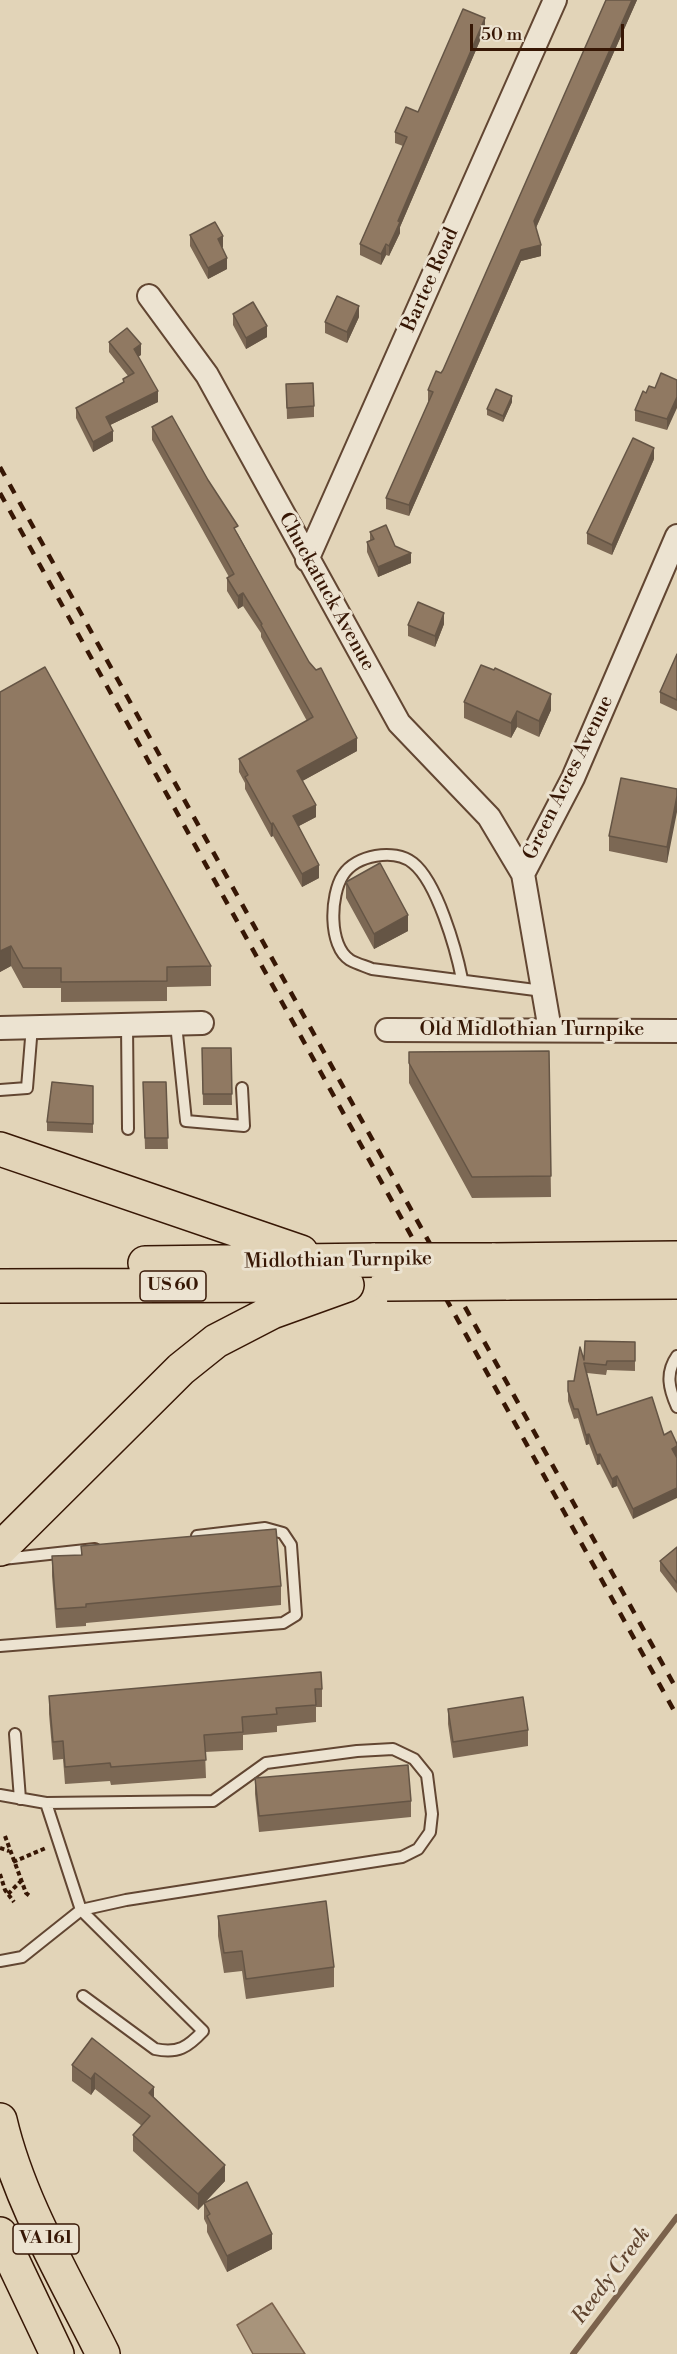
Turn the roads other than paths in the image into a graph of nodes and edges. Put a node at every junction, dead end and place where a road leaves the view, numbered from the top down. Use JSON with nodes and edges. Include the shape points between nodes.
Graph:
{"nodes":[{"id":1,"x":555,"y":0,"type":"edge"},
{"id":2,"x":149,"y":296,"type":"dead end"},
{"id":3,"x":677,"y":536,"type":"edge"},
{"id":4,"x":307,"y":560,"type":"junction"},
{"id":5,"x":523,"y":874,"type":"junction"},
{"id":6,"x":462,"y":979,"type":"junction"},
{"id":7,"x":543,"y":991,"type":"junction"},
{"id":8,"x":202,"y":1023,"type":"dead end"},
{"id":9,"x":127,"y":1024,"type":"junction"},
{"id":10,"x":176,"y":1024,"type":"junction"},
{"id":11,"x":33,"y":1026,"type":"junction"},
{"id":12,"x":0,"y":1028,"type":"edge"},
{"id":13,"x":387,"y":1030,"type":"dead end"},
{"id":14,"x":550,"y":1030,"type":"junction"},
{"id":15,"x":677,"y":1031,"type":"edge"},
{"id":16,"x":242,"y":1088,"type":"dead end"},
{"id":17,"x":0,"y":1090,"type":"edge"},
{"id":18,"x":128,"y":1129,"type":"dead end"},
{"id":19,"x":0,"y":1149,"type":"edge"},
{"id":20,"x":677,"y":1258,"type":"edge"},
{"id":21,"x":0,"y":1266,"type":"edge"},
{"id":22,"x":499,"y":1271,"type":"junction"},
{"id":23,"x":340,"y":1273,"type":"junction"},
{"id":24,"x":677,"y":1282,"type":"edge"},
{"id":25,"x":0,"y":1286,"type":"edge"},
{"id":26,"x":677,"y":1356,"type":"edge"},
{"id":27,"x":677,"y":1407,"type":"edge"},
{"id":28,"x":185,"y":1538,"type":"edge"},
{"id":29,"x":106,"y":1548,"type":"edge"},
{"id":30,"x":0,"y":1549,"type":"edge"},
{"id":31,"x":0,"y":1559,"type":"edge"},
{"id":32,"x":0,"y":1646,"type":"edge"},
{"id":33,"x":15,"y":1734,"type":"dead end"},
{"id":34,"x":0,"y":1795,"type":"edge"},
{"id":35,"x":20,"y":1799,"type":"junction"},
{"id":36,"x":46,"y":1803,"type":"junction"},
{"id":37,"x":81,"y":1910,"type":"junction"},
{"id":38,"x":0,"y":1961,"type":"edge"},
{"id":39,"x":83,"y":1996,"type":"dead end"},
{"id":40,"x":0,"y":2120,"type":"edge"},
{"id":41,"x":0,"y":2234,"type":"edge"},
{"id":42,"x":57,"y":2354,"type":"edge"},
{"id":43,"x":103,"y":2354,"type":"edge"}],
"edges":[{"from":1,"to":4,"type":"street","name":"Bartee Road"},
{"from":2,"to":4,"type":"street","name":"Chuckatuck Avenue","via":[[207,375]]},
{"from":3,"to":5,"type":"street","name":"Green Acres Avenue","via":[[573,778]]},
{"from":4,"to":5,"type":"street","name":"Chuckatuck Avenue","via":[[399,723],[489,817]]},
{"from":5,"to":7,"type":"street","name":"Green Acres Avenue"},
{"from":6,"to":6,"type":"lane","via":[[372,969],[349,960],[337,945],[333,923],[343,874],[377,854],[395,854],[413,863],[425,878],[453,939]]},
{"from":6,"to":7,"type":"lane"},
{"from":7,"to":14,"type":"street","name":"Green Acres Avenue"},
{"from":8,"to":10,"type":"street"},
{"from":9,"to":10,"type":"street"},
{"from":9,"to":11,"type":"street"},
{"from":9,"to":18,"type":"lane"},
{"from":10,"to":16,"type":"lane","via":[[186,1121],[244,1125]]},
{"from":11,"to":12,"type":"street"},
{"from":11,"to":17,"type":"lane","via":[[27,1088]]},
{"from":13,"to":14,"type":"street","name":"Old Midlothian Turnpike"},
{"from":14,"to":15,"type":"street","name":"Old Midlothian Turnpike"},
{"from":19,"to":23,"type":"main road","via":[[279,1246]]},
{"from":20,"to":22,"type":"main road","name":"Midlothian Turnpike","number":"US 60"},
{"from":21,"to":23,"type":"main road","name":"Midlothian Turnpike","number":"US 60"},
{"from":22,"to":23,"type":"main road","name":"Midlothian Turnpike","number":"US 60","bridge":true},
{"from":22,"to":24,"type":"main road","name":"Midlothian Turnpike","number":"US 60"},
{"from":23,"to":25,"type":"main road","name":"Midlothian Turnpike","number":"US 60"},
{"from":23,"to":30,"type":"main road","via":[[216,1341],[181,1369]]},
{"from":26,"to":27,"type":"lane","via":[[669,1373],[670,1391]]},
{"from":28,"to":32,"type":"lane","via":[[265,1528],[283,1533],[291,1545],[296,1615],[283,1623]]},
{"from":29,"to":31,"type":"lane"},
{"from":33,"to":35,"type":"lane"},
{"from":34,"to":35,"type":"lane"},
{"from":35,"to":36,"type":"lane"},
{"from":36,"to":37,"type":"lane"},
{"from":36,"to":37,"type":"lane","via":[[213,1801],[266,1763],[357,1751],[393,1749],[414,1759],[427,1775],[430,1832],[418,1849],[402,1857]]},
{"from":37,"to":38,"type":"lane","via":[[22,1957]]},
{"from":37,"to":39,"type":"lane","via":[[203,2031],[182,2049],[155,2049]]},
{"from":40,"to":43,"type":"main road","number":"VA 161","via":[[38,2224]]},
{"from":41,"to":42,"type":"main road","number":"VA 161"}]}
